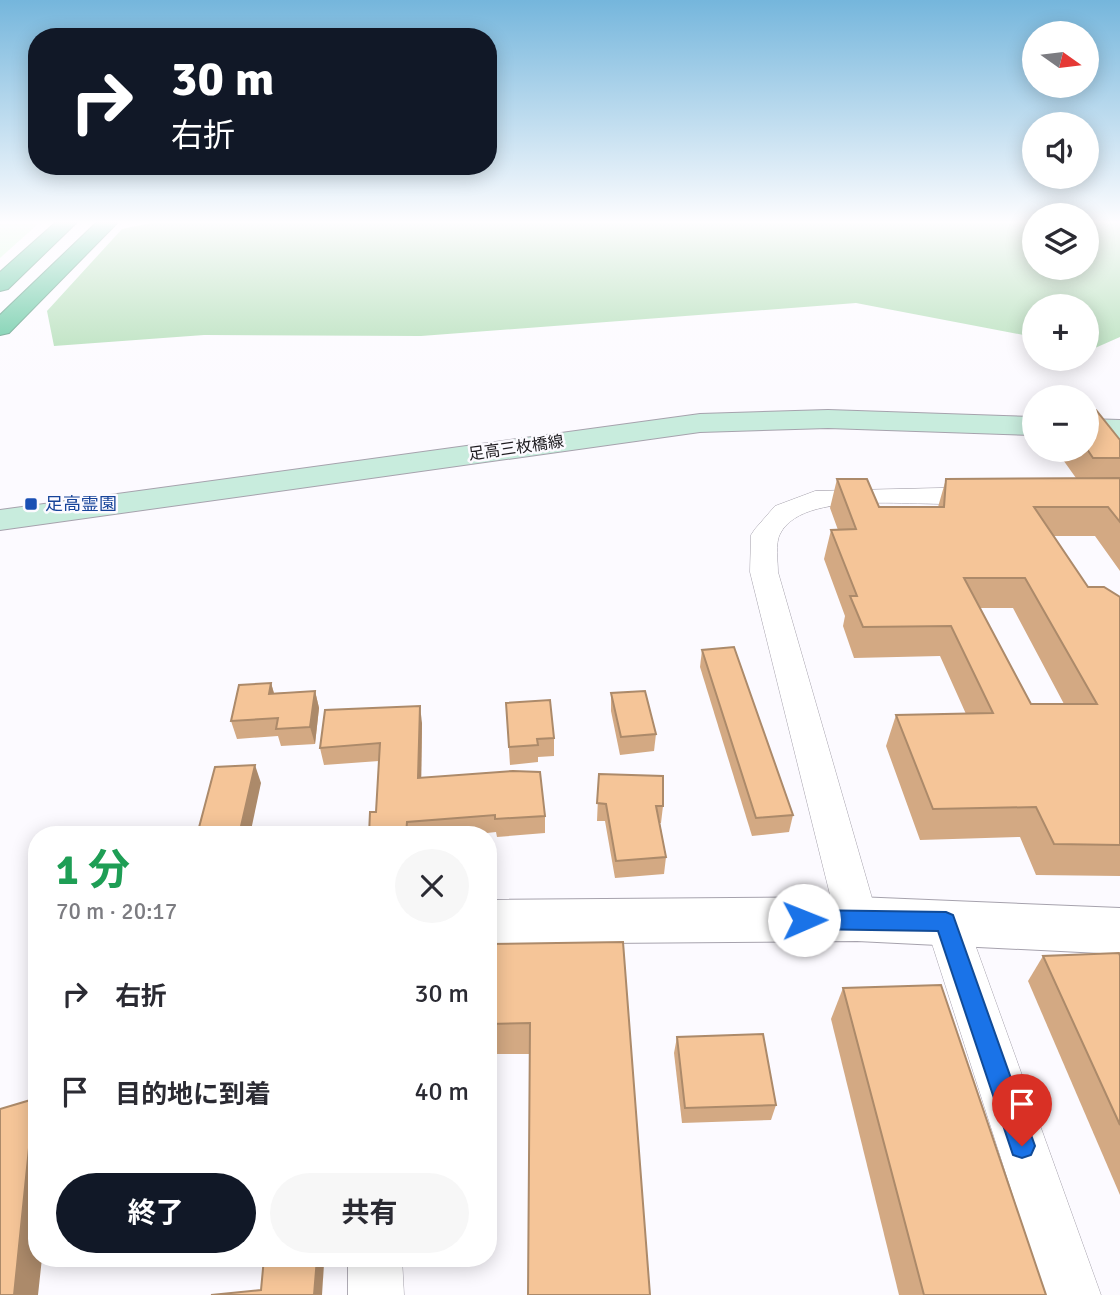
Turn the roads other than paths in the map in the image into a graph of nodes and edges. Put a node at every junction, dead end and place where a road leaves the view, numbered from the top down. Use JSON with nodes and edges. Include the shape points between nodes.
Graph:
{"nodes":[{"id":1,"x":44,"y":283,"type":"edge"},
{"id":2,"x":0,"y":328,"type":"edge"},
{"id":3,"x":1022,"y":426,"type":"edge"},
{"id":4,"x":1099,"y":428,"type":"edge"},
{"id":5,"x":1120,"y":429,"type":"edge"},
{"id":6,"x":1014,"y":495,"type":"edge"},
{"id":7,"x":0,"y":520,"type":"edge"},
{"id":8,"x":857,"y":919,"type":"junction"},
{"id":9,"x":497,"y":922,"type":"edge"},
{"id":10,"x":946,"y":922,"type":"junction"},
{"id":11,"x":1120,"y":931,"type":"edge"},
{"id":12,"x":375,"y":1267,"type":"edge"},
{"id":13,"x":376,"y":1295,"type":"edge"},
{"id":14,"x":1073,"y":1295,"type":"edge"}],
"edges":[{"from":1,"to":2,"type":"highway"},
{"from":3,"to":7,"type":"main road","name":"足高三枚橋線","via":[[828,419],[700,423]]},
{"from":4,"to":5,"type":"main road"},
{"from":6,"to":8,"type":"street","via":[[824,497],[784,512],[765,535],[764,572]]},
{"from":8,"to":9,"type":"street"},
{"from":8,"to":10,"type":"street"},
{"from":10,"to":11,"type":"street"},
{"from":10,"to":14,"type":"street"},
{"from":12,"to":13,"type":"street"}]}
